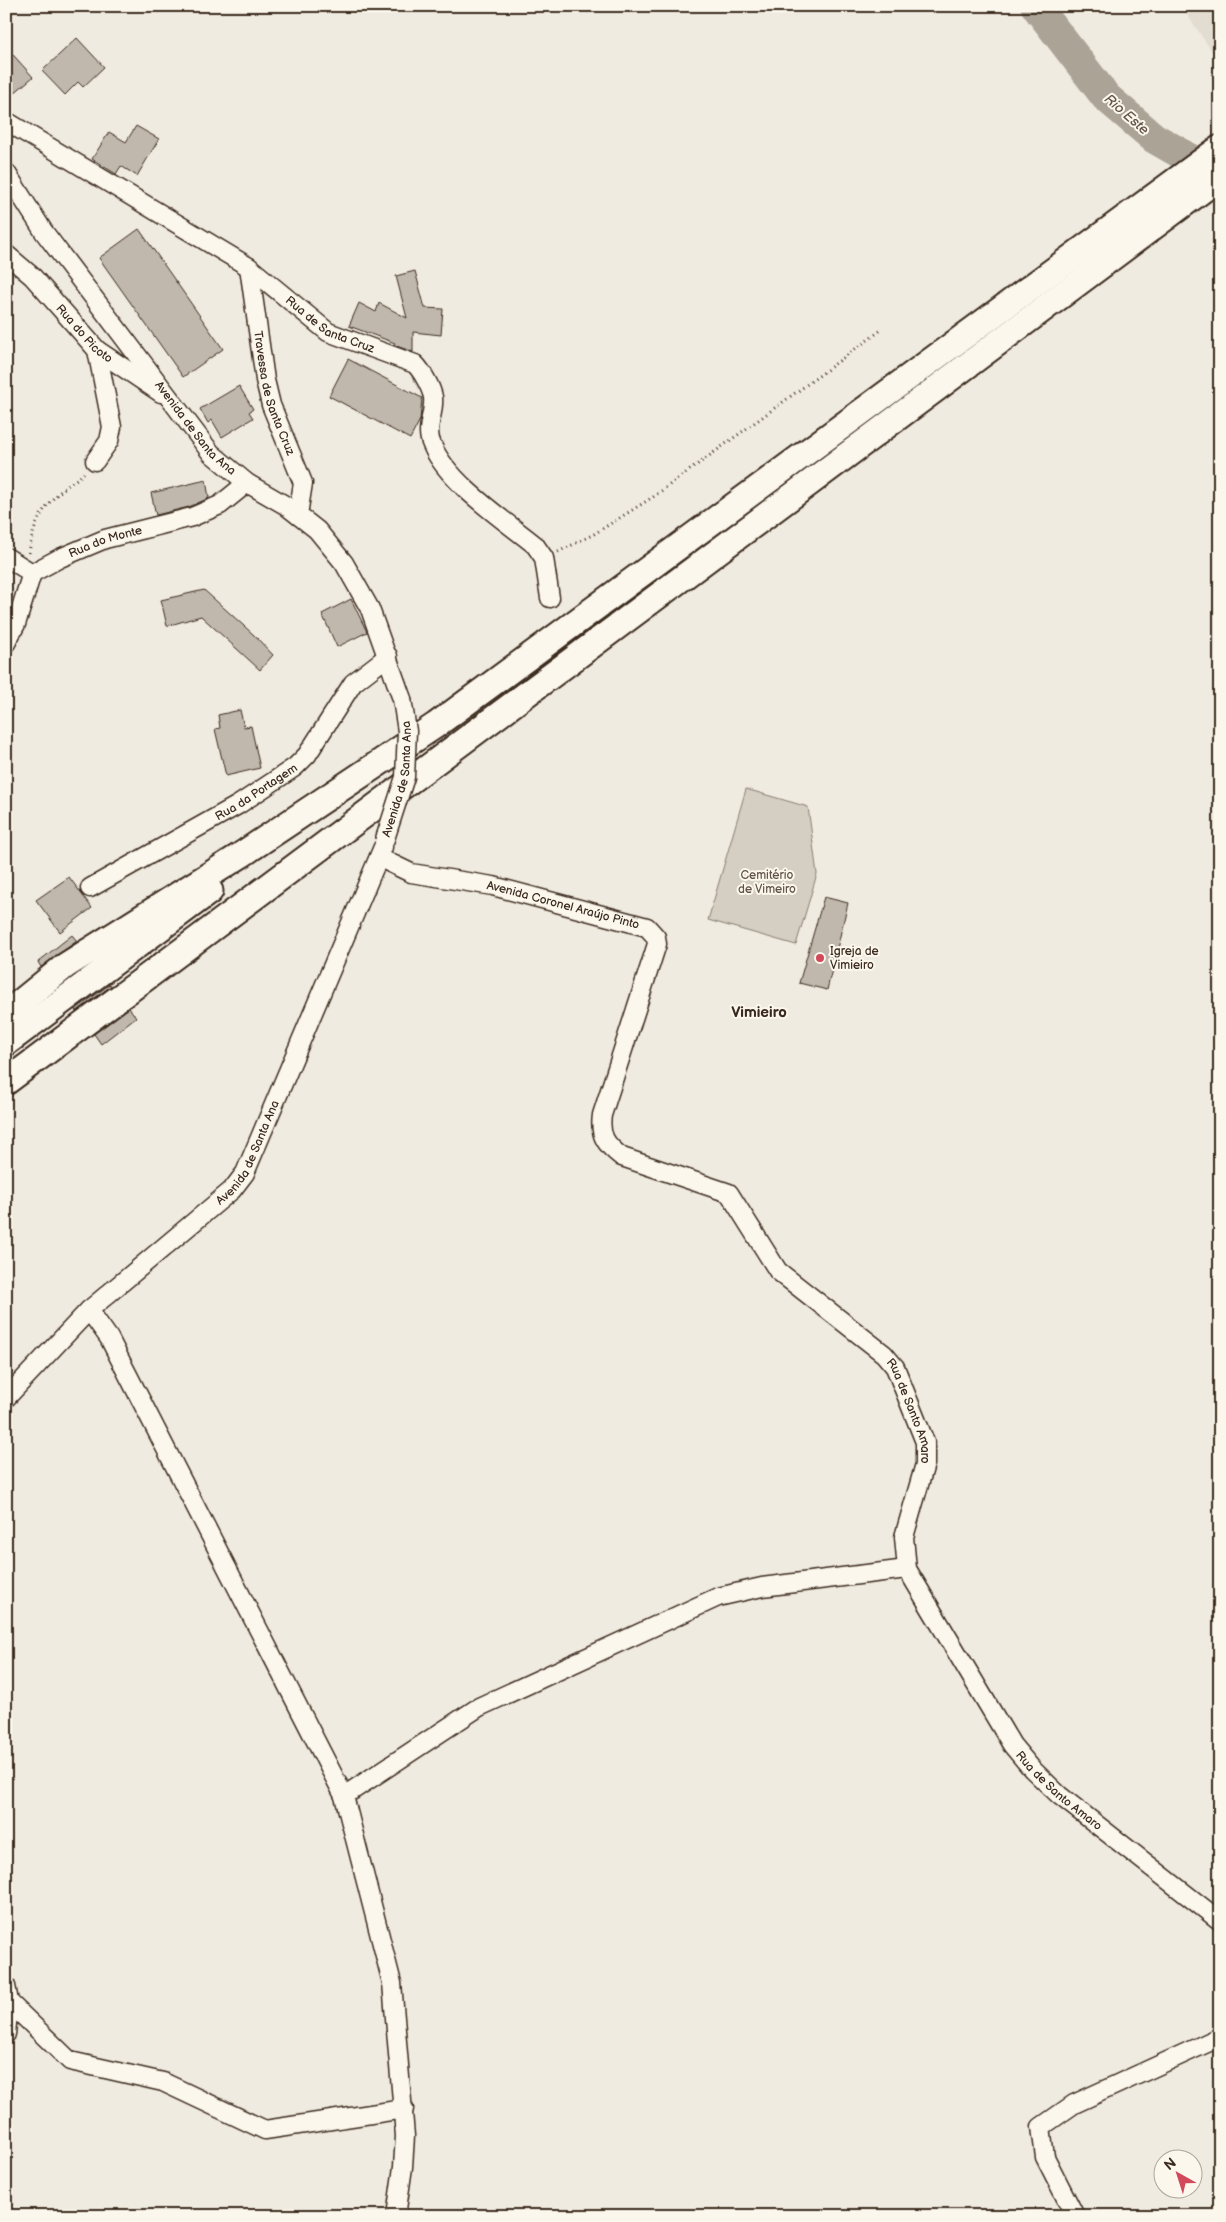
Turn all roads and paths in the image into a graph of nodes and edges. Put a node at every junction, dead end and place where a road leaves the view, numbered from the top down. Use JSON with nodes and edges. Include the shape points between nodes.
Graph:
{"nodes":[{"id":1,"x":6,"y":121,"type":"edge"},
{"id":2,"x":1220,"y":148,"type":"edge"},
{"id":3,"x":6,"y":172,"type":"edge"},
{"id":4,"x":1220,"y":177,"type":"edge"},
{"id":5,"x":1119,"y":238,"type":"junction"},
{"id":6,"x":6,"y":254,"type":"edge"},
{"id":7,"x":249,"y":267,"type":"junction"},
{"id":8,"x":880,"y":331,"type":"dead end"},
{"id":9,"x":97,"y":350,"type":"junction"},
{"id":10,"x":173,"y":401,"type":"junction"},
{"id":11,"x":95,"y":461,"type":"joint"},
{"id":12,"x":247,"y":483,"type":"junction"},
{"id":13,"x":298,"y":515,"type":"junction"},
{"id":14,"x":6,"y":557,"type":"edge"},
{"id":15,"x":544,"y":558,"type":"junction"},
{"id":16,"x":29,"y":572,"type":"junction"},
{"id":17,"x":550,"y":598,"type":"dead end"},
{"id":18,"x":6,"y":643,"type":"edge"},
{"id":19,"x":388,"y":656,"type":"junction"},
{"id":20,"x":382,"y":850,"type":"junction"},
{"id":21,"x":241,"y":855,"type":"junction"},
{"id":22,"x":269,"y":886,"type":"junction"},
{"id":23,"x":90,"y":888,"type":"dead end"},
{"id":24,"x":6,"y":1014,"type":"edge"},
{"id":25,"x":6,"y":1043,"type":"edge"},
{"id":26,"x":6,"y":1062,"type":"edge"},
{"id":27,"x":6,"y":1082,"type":"edge"},
{"id":28,"x":602,"y":1137,"type":"joint"},
{"id":29,"x":89,"y":1310,"type":"junction"},
{"id":30,"x":6,"y":1398,"type":"edge"},
{"id":31,"x":907,"y":1569,"type":"junction"},
{"id":32,"x":344,"y":1796,"type":"junction"},
{"id":33,"x":1220,"y":1921,"type":"edge"},
{"id":34,"x":8,"y":1994,"type":"edge"},
{"id":35,"x":6,"y":2034,"type":"edge"},
{"id":36,"x":1220,"y":2037,"type":"edge"},
{"id":37,"x":404,"y":2110,"type":"junction"},
{"id":38,"x":396,"y":2216,"type":"edge"},
{"id":39,"x":1075,"y":2216,"type":"edge"}],
"edges":[{"from":1,"to":7,"type":"street","name":"Rua de Santa Cruz"},
{"from":2,"to":5,"type":"highway"},
{"from":3,"to":10,"type":"street","name":"Avenida de Santa Ana","via":[[44,232]]},
{"from":4,"to":5,"type":"highway"},
{"from":5,"to":21,"type":"highway","via":[[436,725]]},
{"from":5,"to":22,"type":"highway"},
{"from":6,"to":9,"type":"street","name":"Rua do Picoto","via":[[33,277]]},
{"from":7,"to":13,"type":"street","name":"Travessa de Santa Cruz","via":[[271,404],[303,482]]},
{"from":7,"to":15,"type":"street","name":"Rua de Santa Cruz","via":[[328,332],[415,364],[433,396],[427,433],[437,456],[453,477],[535,545]]},
{"from":8,"to":15,"type":"path","via":[[653,497],[594,534]]},
{"from":9,"to":10,"type":"street","name":"Rua do Picoto"},
{"from":9,"to":11,"type":"street","via":[[112,427],[109,441]]},
{"from":10,"to":12,"type":"street","name":"Avenida de Santa Ana","via":[[211,453]]},
{"from":11,"to":16,"type":"path","via":[[44,508],[34,531]]},
{"from":12,"to":13,"type":"street","name":"Avenida de Santa Ana"},
{"from":12,"to":16,"type":"street","name":"Rua do Monte","via":[[220,505],[192,517],[105,539]]},
{"from":13,"to":19,"type":"street","name":"Avenida de Santa Ana","via":[[317,530],[344,563],[370,609]]},
{"from":14,"to":16,"type":"street"},
{"from":15,"to":17,"type":"street"},
{"from":16,"to":18,"type":"street","via":[[16,624]]},
{"from":19,"to":20,"type":"street","name":"Avenida de Santa Ana","bridge":true,"via":[[408,731],[405,777]]},
{"from":19,"to":23,"type":"street","name":"Rua da Portagem","via":[[353,683],[307,755],[295,767],[238,805]]},
{"from":20,"to":28,"type":"street","name":"Avenida Coronel Araújo Pinto","via":[[411,872],[493,886],[647,927],[652,932],[657,944],[602,1116]]},
{"from":20,"to":29,"type":"street","name":"Avenida de Santa Ana","via":[[245,1173],[232,1190]]},
{"from":21,"to":24,"type":"highway","via":[[65,966]]},
{"from":21,"to":25,"type":"highway","via":[[207,895]]},
{"from":22,"to":26,"type":"highway","via":[[191,923]]},
{"from":22,"to":27,"type":"highway"},
{"from":28,"to":31,"type":"street","name":"Rua de Santo Amaro","via":[[622,1157],[729,1193],[778,1271],[895,1366],[925,1442],[925,1464],[904,1537]]},
{"from":29,"to":30,"type":"street","name":"Avenida de Santa Ana"},
{"from":29,"to":32,"type":"street","via":[[109,1338]]},
{"from":31,"to":32,"type":"street","via":[[762,1587],[718,1597],[479,1707]]},
{"from":31,"to":33,"type":"street","name":"Rua de Santo Amaro","via":[[1012,1745],[1032,1769],[1059,1795]]},
{"from":32,"to":37,"type":"street","via":[[392,1983]]},
{"from":34,"to":35,"type":"street"},
{"from":34,"to":37,"type":"street","via":[[70,2060],[163,2082],[265,2130]]},
{"from":36,"to":39,"type":"street","via":[[1074,2104],[1040,2127],[1045,2157]]},
{"from":37,"to":38,"type":"street","via":[[403,2167]]}]}
